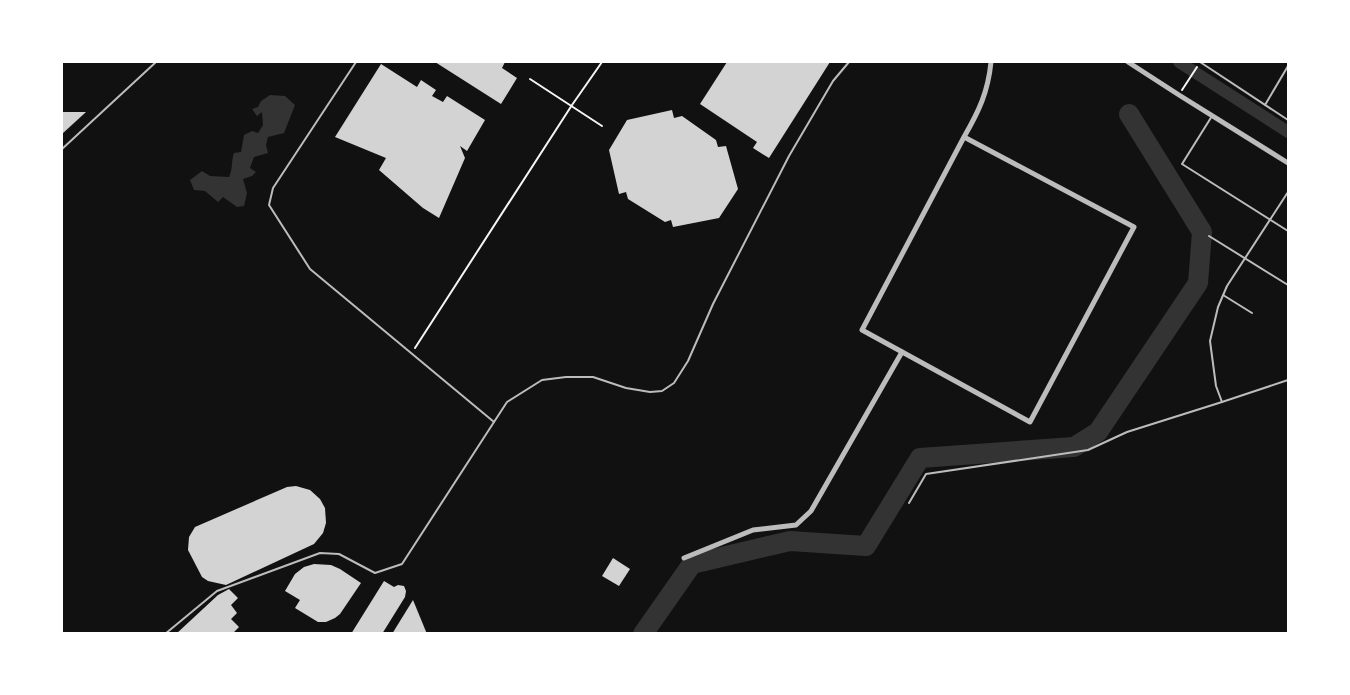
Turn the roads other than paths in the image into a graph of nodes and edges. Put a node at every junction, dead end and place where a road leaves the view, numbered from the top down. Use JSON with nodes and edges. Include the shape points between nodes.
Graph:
{"nodes":[{"id":1,"x":156,"y":62,"type":"edge"},
{"id":2,"x":356,"y":62,"type":"edge"},
{"id":3,"x":849,"y":62,"type":"edge"},
{"id":4,"x":991,"y":62,"type":"edge"},
{"id":5,"x":1128,"y":62,"type":"edge"},
{"id":6,"x":1199,"y":63,"type":"edge"},
{"id":7,"x":1288,"y":66,"type":"edge"},
{"id":8,"x":1265,"y":105,"type":"junction"},
{"id":9,"x":1212,"y":116,"type":"junction"},
{"id":10,"x":1288,"y":120,"type":"edge"},
{"id":11,"x":964,"y":137,"type":"junction"},
{"id":12,"x":62,"y":149,"type":"edge"},
{"id":13,"x":1288,"y":163,"type":"edge"},
{"id":14,"x":1288,"y":192,"type":"edge"},
{"id":15,"x":1270,"y":219,"type":"junction"},
{"id":16,"x":1288,"y":231,"type":"edge"},
{"id":17,"x":1209,"y":236,"type":"dead end"},
{"id":18,"x":1245,"y":258,"type":"junction"},
{"id":19,"x":1288,"y":285,"type":"edge"},
{"id":20,"x":1223,"y":295,"type":"junction"},
{"id":21,"x":1252,"y":313,"type":"dead end"},
{"id":22,"x":902,"y":352,"type":"junction"},
{"id":23,"x":1288,"y":380,"type":"edge"},
{"id":24,"x":1222,"y":402,"type":"junction"},
{"id":25,"x":494,"y":422,"type":"junction"},
{"id":26,"x":909,"y":503,"type":"dead end"},
{"id":27,"x":684,"y":558,"type":"dead end"},
{"id":28,"x":165,"y":633,"type":"edge"}],
"edges":[{"from":1,"to":12,"type":"lane"},
{"from":2,"to":25,"type":"lane","via":[[273,188],[269,205],[310,269]]},
{"from":3,"to":25,"type":"lane","via":[[833,81],[789,156],[674,383],[651,393],[593,377],[542,380],[507,402]]},
{"from":4,"to":11,"type":"street","via":[[980,108]]},
{"from":5,"to":9,"type":"street"},
{"from":6,"to":8,"type":"lane"},
{"from":7,"to":8,"type":"lane"},
{"from":8,"to":10,"type":"lane"},
{"from":9,"to":13,"type":"street"},
{"from":9,"to":15,"type":"lane","via":[[1182,164]]},
{"from":11,"to":22,"type":"street","via":[[862,330]]},
{"from":11,"to":22,"type":"street","via":[[1134,227],[1030,422]]},
{"from":14,"to":15,"type":"lane"},
{"from":15,"to":16,"type":"lane"},
{"from":15,"to":18,"type":"lane"},
{"from":17,"to":18,"type":"lane"},
{"from":18,"to":19,"type":"lane"},
{"from":18,"to":20,"type":"lane"},
{"from":20,"to":21,"type":"lane"},
{"from":20,"to":24,"type":"lane","via":[[1210,341]]},
{"from":22,"to":27,"type":"street","via":[[811,512],[796,525],[753,530]]},
{"from":23,"to":24,"type":"lane"},
{"from":24,"to":26,"type":"lane","via":[[1127,432],[1088,450],[926,474]]},
{"from":25,"to":28,"type":"lane","via":[[402,564],[375,573],[339,554],[320,553],[217,591]]}]}
